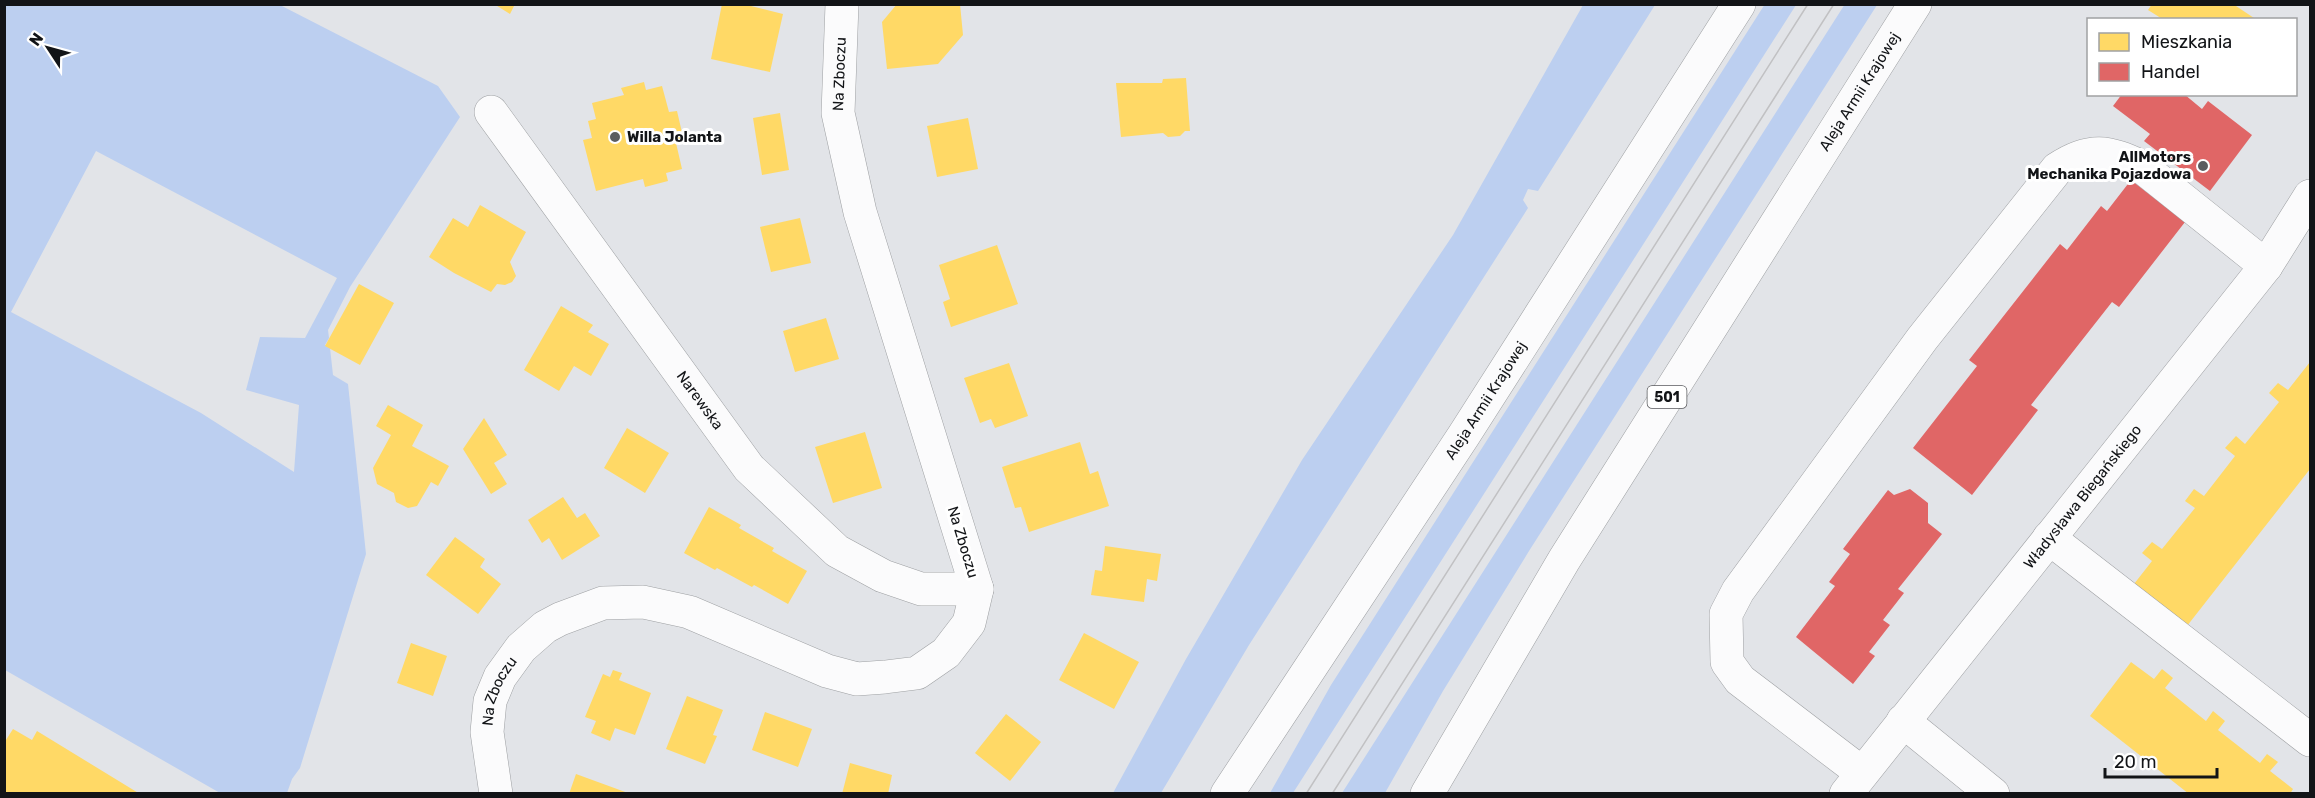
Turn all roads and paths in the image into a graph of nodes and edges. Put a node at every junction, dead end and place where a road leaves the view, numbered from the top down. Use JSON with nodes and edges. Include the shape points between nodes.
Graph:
{"nodes":[{"id":1,"x":842,"y":4,"type":"edge"},
{"id":2,"x":1739,"y":4,"type":"edge"},
{"id":3,"x":1915,"y":4,"type":"edge"},
{"id":4,"x":491,"y":112,"type":"dead end"},
{"id":5,"x":2310,"y":196,"type":"edge"},
{"id":6,"x":2266,"y":266,"type":"junction"},
{"id":7,"x":2049,"y":538,"type":"junction"},
{"id":8,"x":977,"y":589,"type":"junction"},
{"id":9,"x":1903,"y":721,"type":"junction"},
{"id":10,"x":2310,"y":740,"type":"edge"},
{"id":11,"x":1854,"y":783,"type":"edge"},
{"id":12,"x":496,"y":794,"type":"edge"},
{"id":13,"x":1227,"y":794,"type":"edge"},
{"id":14,"x":1427,"y":794,"type":"edge"},
{"id":15,"x":1993,"y":794,"type":"edge"}],
"edges":[{"from":1,"to":8,"type":"street","name":"Na Zboczu","via":[[838,113],[860,212]]},
{"from":2,"to":13,"type":"street","name":"Aleja Armii Krajowej","via":[[1464,435]]},
{"from":3,"to":14,"type":"street","name":"Aleja Armii Krajowej","number":"501","via":[[1571,550]]},
{"from":4,"to":8,"type":"street","name":"Narewska","via":[[757,476],[837,551],[883,576],[921,589]]},
{"from":5,"to":6,"type":"street","name":"Władysława Biegańskiego"},
{"from":6,"to":7,"type":"street","name":"Władysława Biegańskiego"},
{"from":6,"to":11,"type":"street","via":[[2142,168],[2120,157],[2095,152],[2075,157],[2057,169],[1915,349],[1738,591],[1726,614],[1727,663],[1740,680]]},
{"from":7,"to":9,"type":"street","name":"Władysława Biegańskiego"},
{"from":7,"to":10,"type":"street"},
{"from":8,"to":12,"type":"street","name":"Na Zboczu","via":[[969,623],[946,653],[916,673],[885,677],[857,679],[827,671],[688,612],[643,602],[603,603],[560,619],[521,648],[500,677],[490,700],[487,732]]},
{"from":9,"to":11,"type":"street","name":"Władysława Biegańskiego"},
{"from":9,"to":15,"type":"street"}]}
